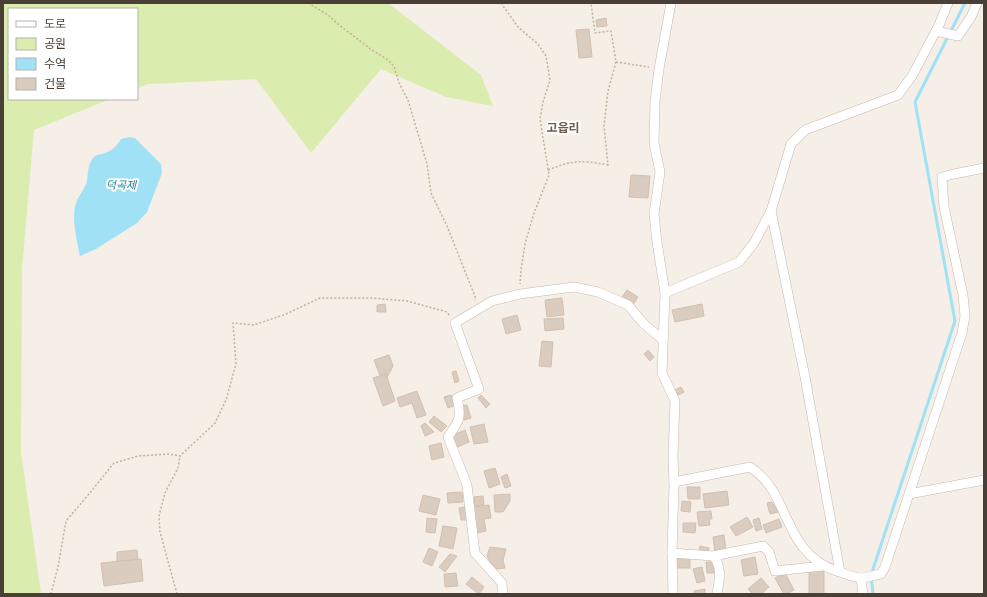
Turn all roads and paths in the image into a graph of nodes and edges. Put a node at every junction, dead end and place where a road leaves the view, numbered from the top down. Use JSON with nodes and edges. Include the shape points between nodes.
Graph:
{"nodes":[{"id":1,"x":308,"y":3,"type":"edge"},
{"id":2,"x":501,"y":3,"type":"edge"},
{"id":3,"x":592,"y":3,"type":"edge"},
{"id":4,"x":671,"y":3,"type":"edge"},
{"id":5,"x":948,"y":3,"type":"edge"},
{"id":6,"x":977,"y":3,"type":"edge"},
{"id":7,"x":936,"y":31,"type":"junction"},
{"id":8,"x":616,"y":62,"type":"junction"},
{"id":9,"x":659,"y":69,"type":"junction"},
{"id":10,"x":984,"y":168,"type":"edge"},
{"id":11,"x":548,"y":170,"type":"junction"},
{"id":12,"x":771,"y":211,"type":"junction"},
{"id":13,"x":665,"y":293,"type":"junction"},
{"id":14,"x":520,"y":294,"type":"junction"},
{"id":15,"x":470,"y":305,"type":"dead end"},
{"id":16,"x":455,"y":323,"type":"junction"},
{"id":17,"x":662,"y":340,"type":"junction"},
{"id":18,"x":180,"y":456,"type":"junction"},
{"id":19,"x":984,"y":480,"type":"edge"},
{"id":20,"x":674,"y":482,"type":"junction"},
{"id":21,"x":909,"y":494,"type":"junction"},
{"id":22,"x":672,"y":553,"type":"junction"},
{"id":23,"x":713,"y":556,"type":"junction"},
{"id":24,"x":823,"y":566,"type":"junction"},
{"id":25,"x":840,"y":572,"type":"junction"},
{"id":26,"x":861,"y":578,"type":"junction"},
{"id":27,"x":51,"y":594,"type":"edge"},
{"id":28,"x":177,"y":594,"type":"edge"},
{"id":29,"x":503,"y":594,"type":"edge"},
{"id":30,"x":673,"y":594,"type":"edge"},
{"id":31,"x":717,"y":594,"type":"edge"},
{"id":32,"x":864,"y":594,"type":"edge"}],
"edges":[{"from":1,"to":15,"type":"path","via":[[328,15],[394,66],[408,100],[427,164],[431,193],[476,299]]},
{"from":2,"to":11,"type":"path","via":[[518,27],[538,44],[546,56],[550,80],[540,119]]},
{"from":3,"to":8,"type":"path","via":[[595,33],[611,32]]},
{"from":4,"to":9,"type":"street"},
{"from":5,"to":7,"type":"street"},
{"from":6,"to":7,"type":"street","via":[[958,36]]},
{"from":7,"to":12,"type":"street","via":[[912,76],[898,95],[805,130],[791,144]]},
{"from":8,"to":9,"type":"path"},
{"from":8,"to":11,"type":"path","via":[[608,91],[604,126],[608,165],[579,161]]},
{"from":9,"to":13,"type":"street","via":[[654,143],[660,172],[654,214]]},
{"from":10,"to":21,"type":"street","via":[[942,178],[944,207],[963,295],[965,316],[962,333]]},
{"from":11,"to":14,"type":"path","via":[[549,175],[525,244]]},
{"from":12,"to":13,"type":"street","via":[[754,243],[739,262]]},
{"from":12,"to":25,"type":"street","via":[[805,376]]},
{"from":13,"to":17,"type":"street"},
{"from":14,"to":16,"type":"street","via":[[492,301]]},
{"from":14,"to":17,"type":"street","via":[[574,287],[598,292],[628,305]]},
{"from":16,"to":18,"type":"path","via":[[447,312],[407,301],[371,298],[320,298],[254,325],[233,322],[236,364],[226,400],[216,423]]},
{"from":16,"to":29,"type":"street","via":[[479,389],[457,398],[460,412],[458,423],[448,437],[467,484],[475,553],[502,583]]},
{"from":17,"to":20,"type":"street","via":[[662,373],[675,401]]},
{"from":18,"to":27,"type":"path","via":[[138,456],[114,463],[66,521]]},
{"from":18,"to":28,"type":"path","via":[[178,468],[165,493],[159,516],[160,532]]},
{"from":19,"to":21,"type":"street"},
{"from":20,"to":22,"type":"street"},
{"from":20,"to":24,"type":"street","via":[[750,467],[769,484],[803,548]]},
{"from":21,"to":26,"type":"street","via":[[885,567],[881,574]]},
{"from":22,"to":23,"type":"street"},
{"from":22,"to":30,"type":"street"},
{"from":23,"to":24,"type":"street","via":[[763,546],[769,552],[775,571]]},
{"from":23,"to":31,"type":"street","via":[[717,560],[721,575]]},
{"from":24,"to":25,"type":"street"},
{"from":25,"to":26,"type":"street"},
{"from":26,"to":32,"type":"street"}]}
